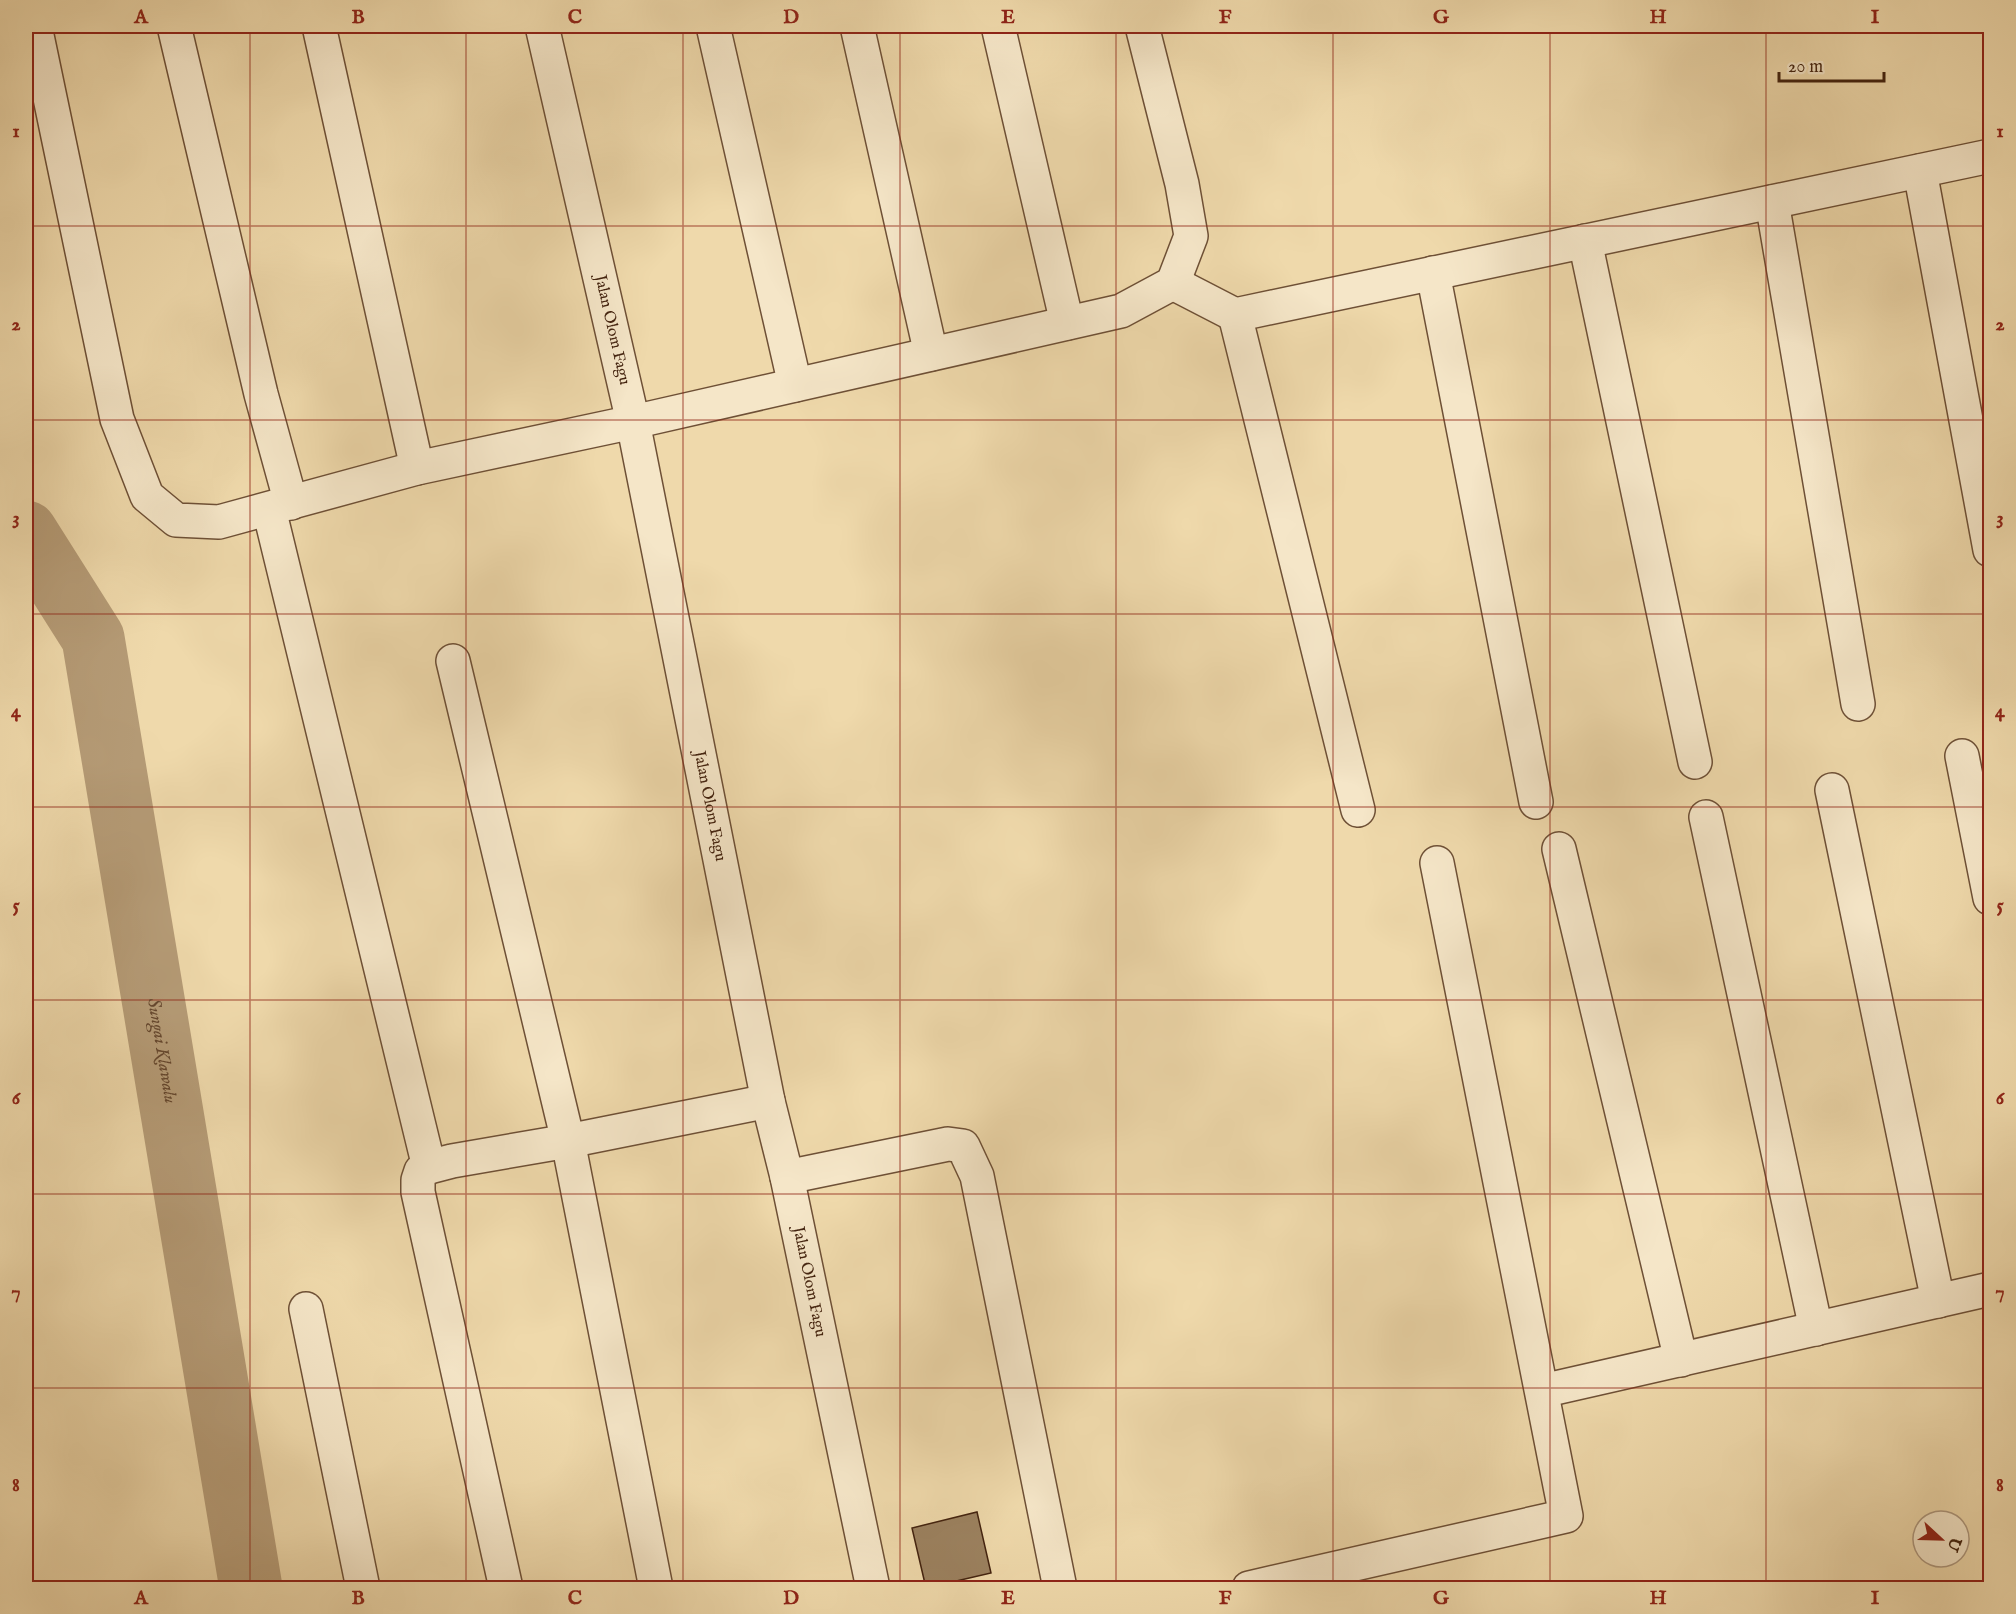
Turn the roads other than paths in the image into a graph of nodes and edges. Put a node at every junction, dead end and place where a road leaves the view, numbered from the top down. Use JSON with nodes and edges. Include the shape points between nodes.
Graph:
{"nodes":[{"id":1,"x":35,"y":26,"type":"edge"},
{"id":2,"x":174,"y":26,"type":"edge"},
{"id":3,"x":319,"y":26,"type":"edge"},
{"id":4,"x":542,"y":26,"type":"edge"},
{"id":5,"x":712,"y":26,"type":"edge"},
{"id":6,"x":858,"y":26,"type":"edge"},
{"id":7,"x":998,"y":26,"type":"edge"},
{"id":8,"x":1142,"y":26,"type":"edge"},
{"id":9,"x":1990,"y":156,"type":"edge"},
{"id":10,"x":1920,"y":171,"type":"junction"},
{"id":11,"x":1772,"y":202,"type":"junction"},
{"id":12,"x":1585,"y":242,"type":"junction"},
{"id":13,"x":1432,"y":273,"type":"junction"},
{"id":14,"x":1173,"y":283,"type":"junction"},
{"id":15,"x":1235,"y":315,"type":"junction"},
{"id":16,"x":1067,"y":323,"type":"junction"},
{"id":17,"x":931,"y":354,"type":"junction"},
{"id":18,"x":795,"y":385,"type":"junction"},
{"id":19,"x":633,"y":422,"type":"junction"},
{"id":20,"x":417,"y":468,"type":"junction"},
{"id":21,"x":280,"y":506,"type":"junction"},
{"id":22,"x":1990,"y":550,"type":"edge"},
{"id":23,"x":453,"y":661,"type":"dead end"},
{"id":24,"x":1858,"y":704,"type":"dead end"},
{"id":25,"x":1962,"y":756,"type":"dead end"},
{"id":26,"x":1695,"y":762,"type":"dead end"},
{"id":27,"x":1832,"y":790,"type":"dead end"},
{"id":28,"x":1536,"y":802,"type":"dead end"},
{"id":29,"x":1358,"y":810,"type":"dead end"},
{"id":30,"x":1706,"y":817,"type":"dead end"},
{"id":31,"x":1559,"y":849,"type":"dead end"},
{"id":32,"x":1437,"y":863,"type":"dead end"},
{"id":33,"x":1990,"y":898,"type":"edge"},
{"id":34,"x":768,"y":1101,"type":"junction"},
{"id":35,"x":568,"y":1141,"type":"junction"},
{"id":36,"x":429,"y":1167,"type":"junction"},
{"id":37,"x":787,"y":1178,"type":"junction"},
{"id":38,"x":1990,"y":1289,"type":"edge"},
{"id":39,"x":1938,"y":1301,"type":"junction"},
{"id":40,"x":306,"y":1310,"type":"dead end"},
{"id":41,"x":1816,"y":1329,"type":"junction"},
{"id":42,"x":1681,"y":1359,"type":"junction"},
{"id":43,"x":1542,"y":1391,"type":"junction"},
{"id":44,"x":363,"y":1588,"type":"edge"},
{"id":45,"x":506,"y":1588,"type":"edge"},
{"id":46,"x":656,"y":1588,"type":"edge"},
{"id":47,"x":873,"y":1588,"type":"edge"},
{"id":48,"x":1060,"y":1588,"type":"edge"},
{"id":49,"x":1249,"y":1588,"type":"edge"}],
"edges":[{"from":1,"to":21,"type":"street","via":[[117,419],[147,496],[176,520],[219,522]]},
{"from":2,"to":21,"type":"street","via":[[261,394]]},
{"from":3,"to":20,"type":"street"},
{"from":4,"to":19,"type":"street","name":"Jalan Olom Fagu"},
{"from":5,"to":18,"type":"street"},
{"from":6,"to":17,"type":"street"},
{"from":7,"to":16,"type":"street"},
{"from":8,"to":14,"type":"street","via":[[1182,183],[1191,236]]},
{"from":9,"to":10,"type":"street"},
{"from":10,"to":11,"type":"street"},
{"from":10,"to":22,"type":"street"},
{"from":11,"to":12,"type":"street"},
{"from":11,"to":24,"type":"street"},
{"from":12,"to":13,"type":"street"},
{"from":12,"to":26,"type":"street"},
{"from":13,"to":15,"type":"street"},
{"from":13,"to":28,"type":"street"},
{"from":14,"to":15,"type":"street"},
{"from":14,"to":16,"type":"street","via":[[1121,311]]},
{"from":15,"to":29,"type":"street"},
{"from":16,"to":17,"type":"street"},
{"from":17,"to":18,"type":"street"},
{"from":18,"to":19,"type":"street"},
{"from":19,"to":20,"type":"street"},
{"from":19,"to":34,"type":"street","name":"Jalan Olom Fagu"},
{"from":20,"to":21,"type":"street"},
{"from":21,"to":36,"type":"street"},
{"from":23,"to":35,"type":"street"},
{"from":25,"to":33,"type":"street"},
{"from":27,"to":39,"type":"street"},
{"from":30,"to":41,"type":"street"},
{"from":31,"to":42,"type":"street"},
{"from":32,"to":43,"type":"street"},
{"from":34,"to":35,"type":"street"},
{"from":34,"to":37,"type":"street","name":"Jalan Olom Fagu"},
{"from":35,"to":36,"type":"street"},
{"from":35,"to":46,"type":"street"},
{"from":36,"to":45,"type":"street","via":[[421,1171],[418,1192]]},
{"from":37,"to":47,"type":"street","name":"Jalan Olom Fagu"},
{"from":37,"to":48,"type":"street","via":[[948,1144],[963,1146],[977,1176]]},
{"from":38,"to":39,"type":"street"},
{"from":39,"to":41,"type":"street"},
{"from":40,"to":44,"type":"street"},
{"from":41,"to":42,"type":"street"},
{"from":42,"to":43,"type":"street"},
{"from":43,"to":49,"type":"street","via":[[1566,1516]]}]}
